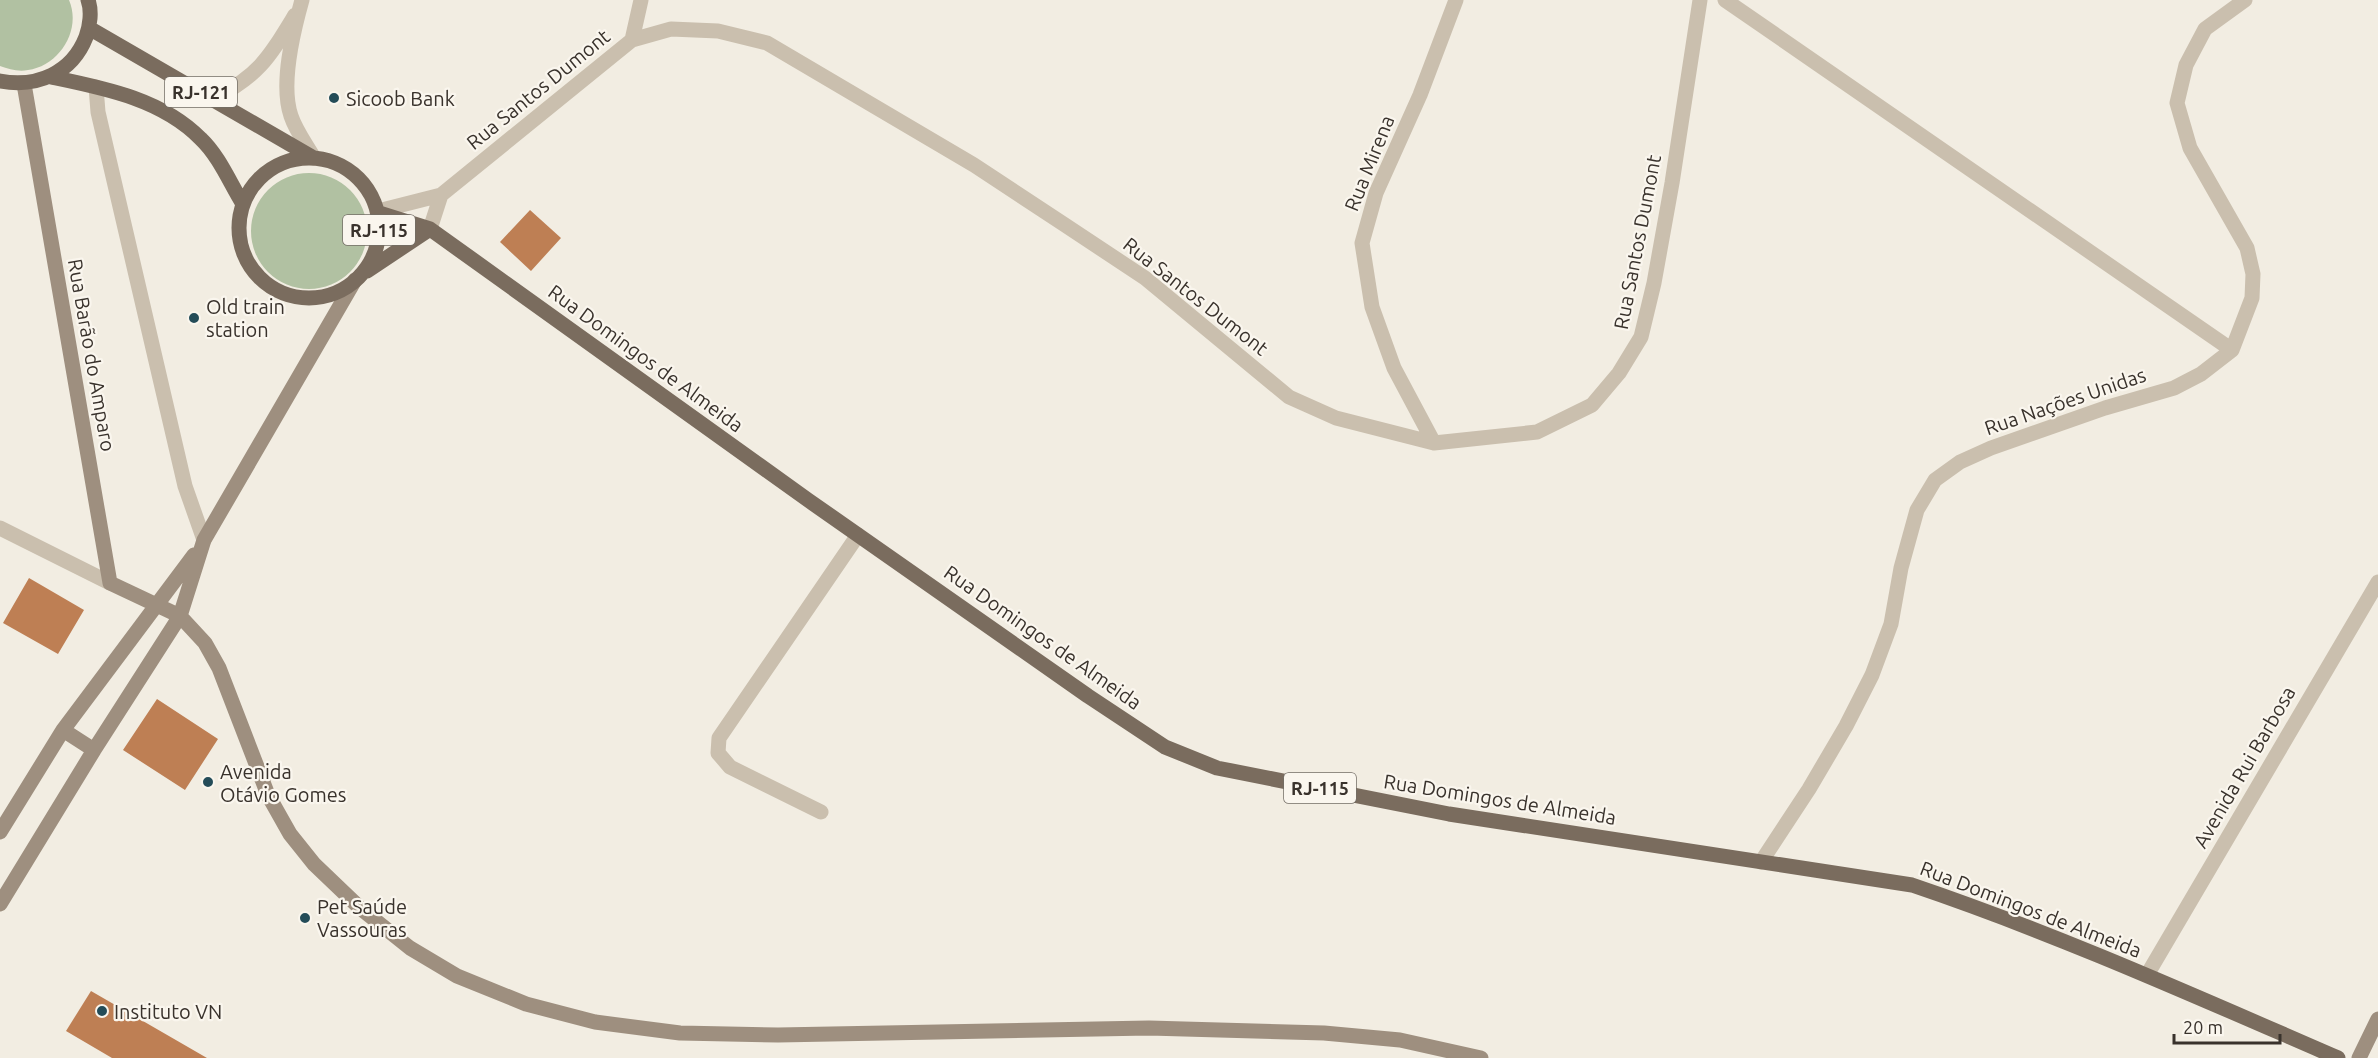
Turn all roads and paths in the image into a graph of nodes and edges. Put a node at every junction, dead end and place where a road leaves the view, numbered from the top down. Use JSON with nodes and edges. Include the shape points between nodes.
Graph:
{"nodes":[{"id":1,"x":88,"y":0,"type":"edge"},
{"id":2,"x":641,"y":0,"type":"edge"},
{"id":3,"x":1456,"y":0,"type":"edge"},
{"id":4,"x":1700,"y":0,"type":"edge"},
{"id":5,"x":1725,"y":0,"type":"edge"},
{"id":6,"x":2245,"y":0,"type":"edge"},
{"id":7,"x":302,"y":3,"type":"edge"},
{"id":8,"x":89,"y":28,"type":"junction"},
{"id":9,"x":632,"y":40,"type":"junction"},
{"id":10,"x":51,"y":77,"type":"junction"},
{"id":11,"x":0,"y":81,"type":"edge"},
{"id":12,"x":24,"y":84,"type":"junction"},
{"id":13,"x":96,"y":87,"type":"junction"},
{"id":14,"x":214,"y":99,"type":"junction"},
{"id":15,"x":313,"y":157,"type":"junction"},
{"id":16,"x":441,"y":195,"type":"junction"},
{"id":17,"x":243,"y":204,"type":"junction"},
{"id":18,"x":378,"y":212,"type":"junction"},
{"id":19,"x":430,"y":229,"type":"junction"},
{"id":20,"x":359,"y":277,"type":"junction"},
{"id":21,"x":2232,"y":350,"type":"junction"},
{"id":22,"x":1434,"y":443,"type":"junction"},
{"id":23,"x":0,"y":528,"type":"edge"},
{"id":24,"x":858,"y":535,"type":"junction"},
{"id":25,"x":202,"y":543,"type":"junction"},
{"id":26,"x":2378,"y":582,"type":"edge"},
{"id":27,"x":110,"y":583,"type":"junction"},
{"id":28,"x":156,"y":604,"type":"junction"},
{"id":29,"x":180,"y":616,"type":"junction"},
{"id":30,"x":63,"y":730,"type":"junction"},
{"id":31,"x":94,"y":750,"type":"junction"},
{"id":32,"x":821,"y":812,"type":"dead end"},
{"id":33,"x":0,"y":832,"type":"edge"},
{"id":34,"x":1761,"y":862,"type":"junction"},
{"id":35,"x":0,"y":904,"type":"edge"},
{"id":36,"x":2147,"y":975,"type":"junction"},
{"id":37,"x":2378,"y":1019,"type":"edge"},
{"id":38,"x":1481,"y":1058,"type":"edge"},
{"id":39,"x":2338,"y":1058,"type":"edge"},
{"id":40,"x":2359,"y":1058,"type":"edge"}],
"edges":[{"from":1,"to":8,"type":"main road","number":"RJ-121"},
{"from":2,"to":9,"type":"street"},
{"from":3,"to":22,"type":"street","name":"Rua Mirena","via":[[1420,95],[1376,193],[1362,243],[1372,307],[1394,368]]},
{"from":4,"to":22,"type":"street","name":"Rua Santos Dumont","via":[[1672,183],[1641,337],[1619,373],[1592,405],[1537,432]]},
{"from":5,"to":21,"type":"street"},
{"from":6,"to":21,"type":"street","via":[[2205,29],[2186,65],[2177,104],[2190,148],[2247,248],[2253,298]]},
{"from":7,"to":14,"type":"street","via":[[269,57],[242,84]]},
{"from":7,"to":15,"type":"street","via":[[289,57],[287,94],[294,124]]},
{"from":8,"to":10,"type":"main road","number":"RJ-121","via":[[81,49],[67,67]]},
{"from":8,"to":14,"type":"main road","number":"RJ-121"},
{"from":9,"to":16,"type":"street","name":"Rua Santos Dumont"},
{"from":9,"to":22,"type":"street","name":"Rua Santos Dumont","via":[[671,29],[718,31],[766,43],[974,165],[1072,229],[1144,278],[1289,397],[1336,418]]},
{"from":10,"to":12,"type":"main road","number":"RJ-121"},
{"from":10,"to":13,"type":"main road","number":"RJ-121"},
{"from":11,"to":12,"type":"main road","number":"RJ-121"},
{"from":12,"to":27,"type":"street","name":"Rua Barão do Amparo"},
{"from":13,"to":17,"type":"main road","number":"RJ-121","via":[[156,106],[182,121],[203,140]]},
{"from":13,"to":25,"type":"street","via":[[98,112],[185,486]]},
{"from":14,"to":15,"type":"main road","number":"RJ-121"},
{"from":15,"to":17,"type":"main road","number":"RJ-115","via":[[289,160],[269,170]]},
{"from":15,"to":18,"type":"main road","number":"RJ-115","via":[[335,162],[356,174],[371,192]]},
{"from":16,"to":18,"type":"street","name":"Rua Santos Dumont"},
{"from":16,"to":19,"type":"street"},
{"from":17,"to":20,"type":"main road","number":"RJ-115","via":[[238,226],[241,247],[250,267],[265,282],[304,298],[326,296],[346,288]]},
{"from":18,"to":19,"type":"main road","name":"Rua Domingos de Almeida","number":"RJ-115"},
{"from":18,"to":20,"type":"main road","number":"RJ-115","via":[[380,235],[374,256]]},
{"from":19,"to":20,"type":"main road","number":"RJ-115"},
{"from":19,"to":24,"type":"main road","name":"Rua Domingos de Almeida","number":"RJ-115"},
{"from":20,"to":25,"type":"street","number":"RJ-115"},
{"from":21,"to":34,"type":"street","name":"Rua Nações Unidas","via":[[2201,374],[2174,388],[1991,448],[1959,462],[1935,480],[1917,510],[1891,624],[1872,675],[1809,789]]},
{"from":23,"to":27,"type":"street"},
{"from":24,"to":32,"type":"street","via":[[719,738],[718,753],[730,767]]},
{"from":24,"to":34,"type":"main road","name":"Rua Domingos de Almeida","number":"RJ-115","via":[[1164,747],[1217,768],[1449,814]]},
{"from":25,"to":28,"type":"street"},
{"from":25,"to":29,"type":"street","number":"RJ-115"},
{"from":26,"to":36,"type":"street","name":"Avenida Rui Barbosa"},
{"from":27,"to":28,"type":"street"},
{"from":28,"to":29,"type":"street"},
{"from":28,"to":30,"type":"street"},
{"from":29,"to":31,"type":"street","number":"RJ-115"},
{"from":29,"to":38,"type":"street","via":[[205,643],[219,668],[268,795],[290,834],[314,864],[360,909],[410,948],[457,976],[526,1004],[596,1022],[680,1033],[778,1035],[1149,1028],[1324,1033],[1400,1040]]},
{"from":30,"to":31,"type":"street"},
{"from":30,"to":33,"type":"street"},
{"from":31,"to":35,"type":"street","number":"RJ-115"},
{"from":34,"to":36,"type":"main road","name":"Rua Domingos de Almeida","number":"RJ-115","via":[[1912,885]]},
{"from":36,"to":39,"type":"main road","name":"Rua Domingos de Almeida","number":"RJ-115"},
{"from":37,"to":40,"type":"street"}]}
